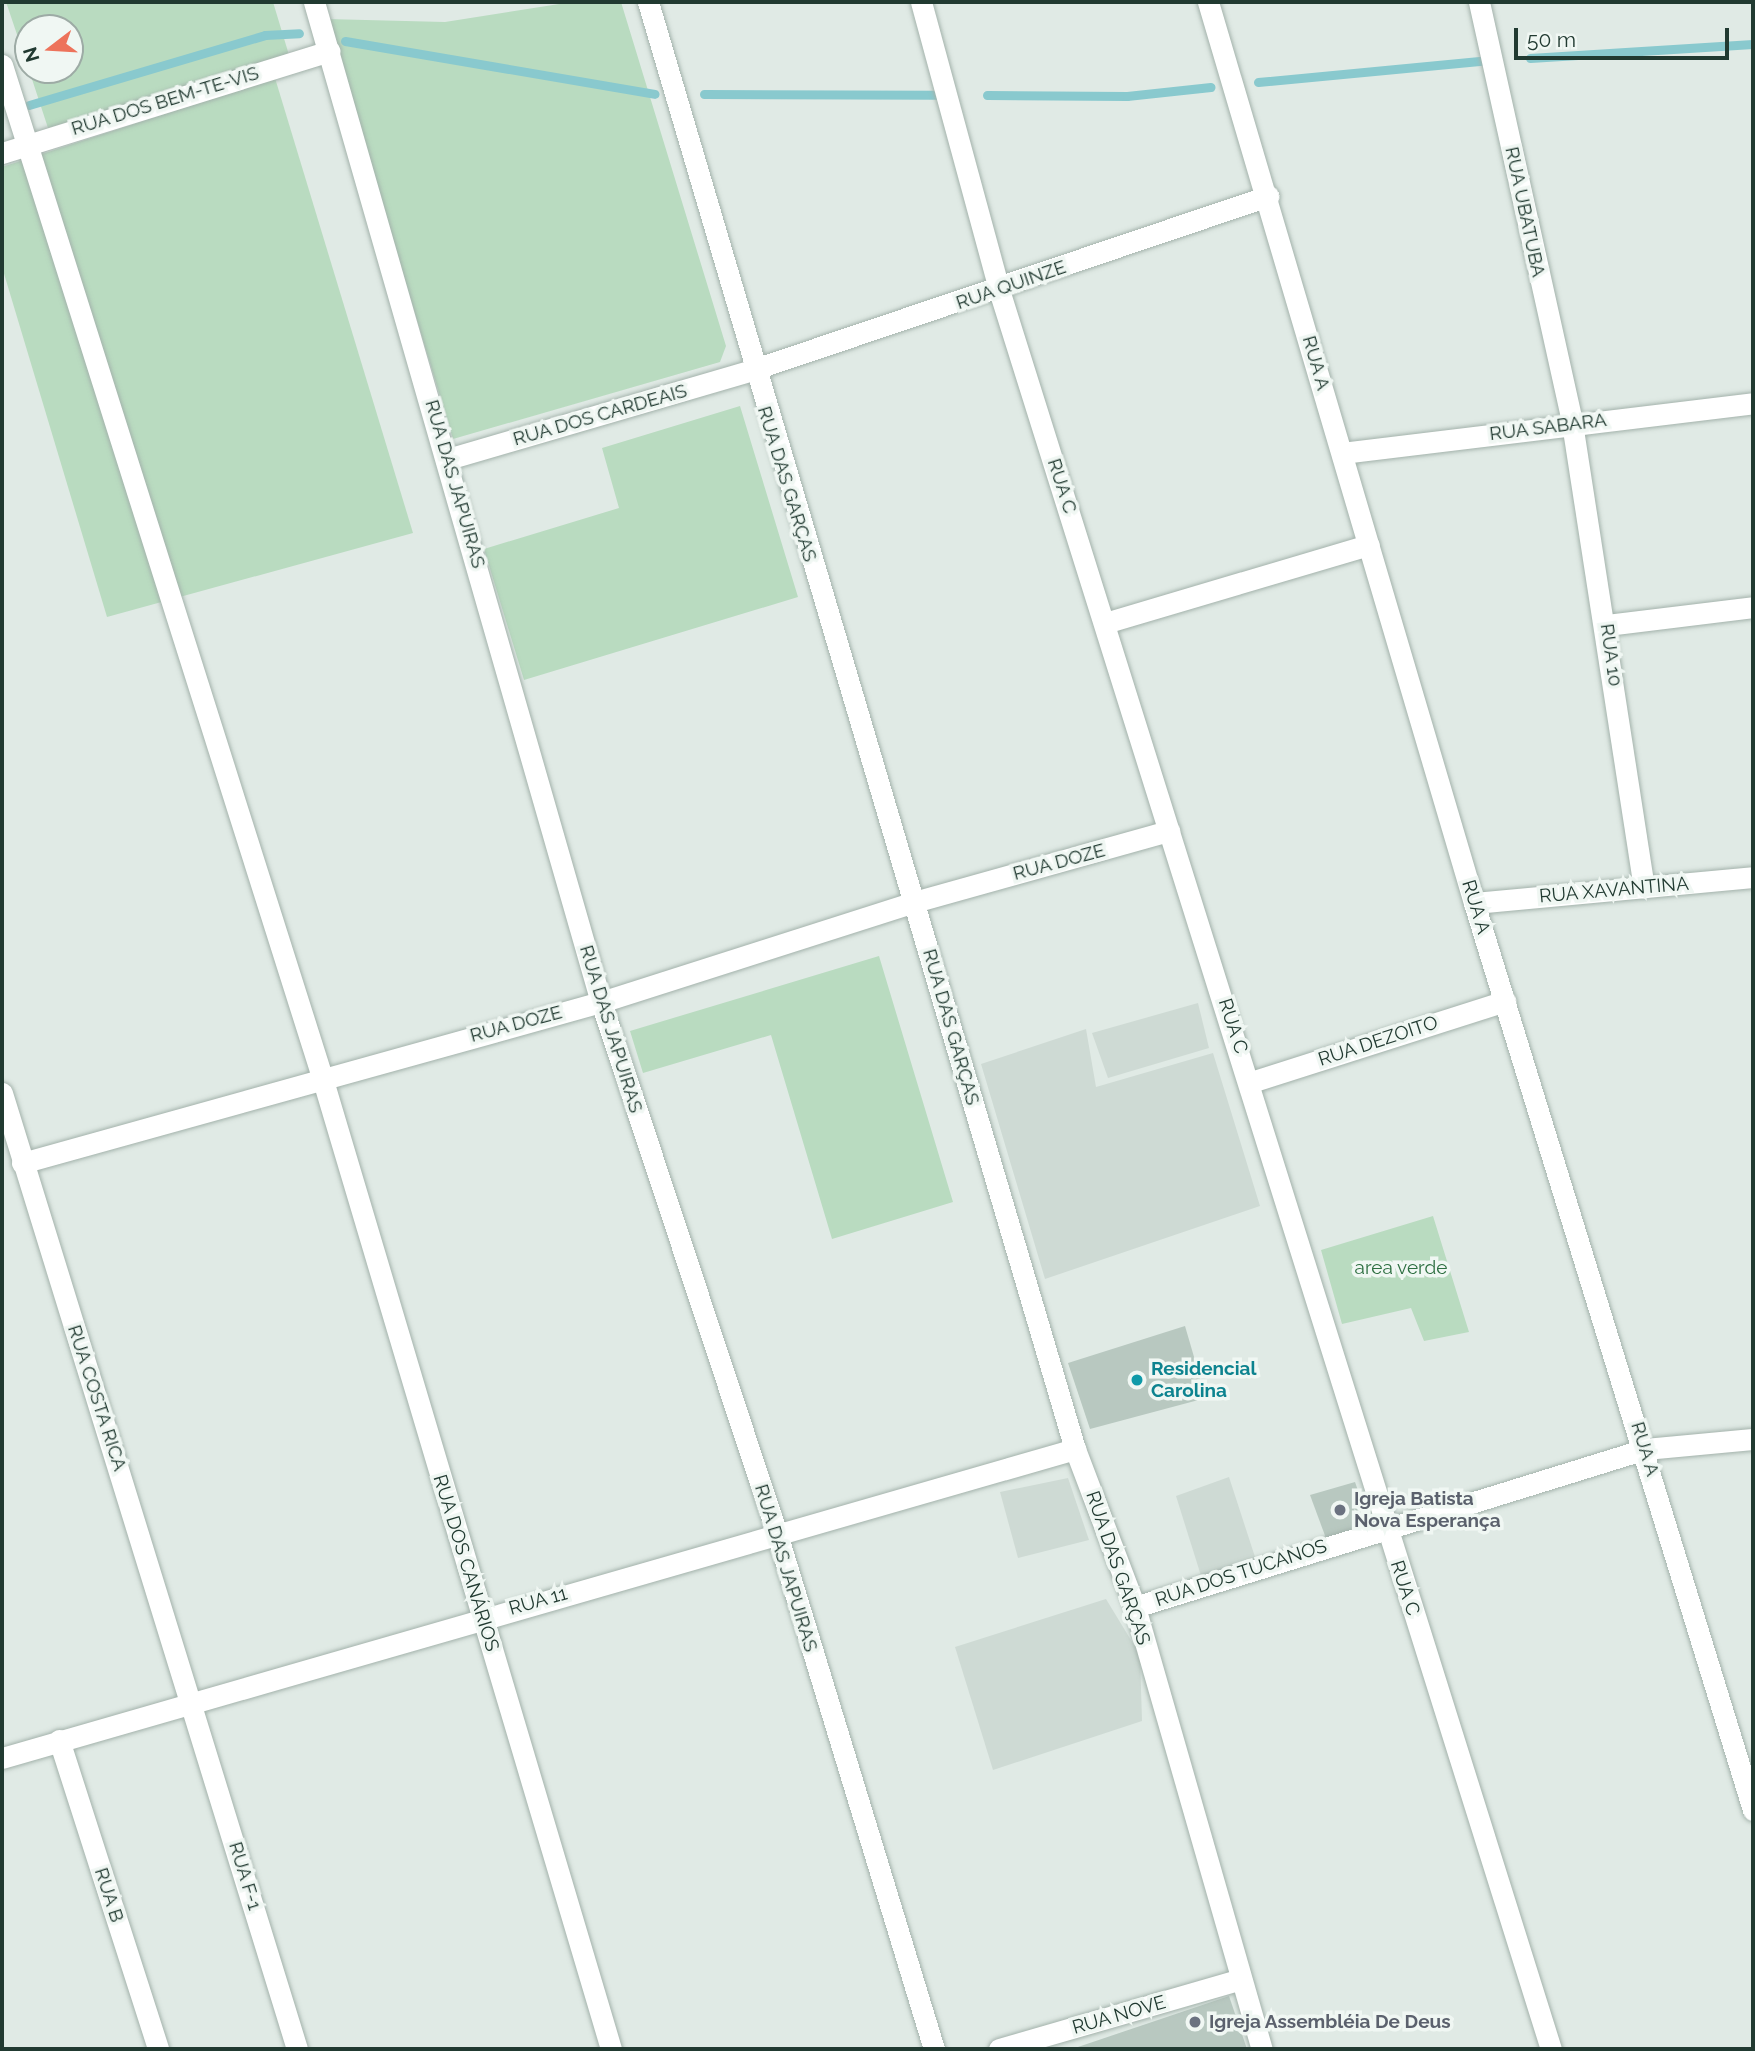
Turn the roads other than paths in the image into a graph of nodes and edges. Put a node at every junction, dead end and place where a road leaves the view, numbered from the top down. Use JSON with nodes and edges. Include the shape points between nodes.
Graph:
{"nodes":[{"id":1,"x":314,"y":2,"type":"edge"},
{"id":2,"x":648,"y":2,"type":"edge"},
{"id":3,"x":921,"y":2,"type":"edge"},
{"id":4,"x":1208,"y":2,"type":"edge"},
{"id":5,"x":1479,"y":2,"type":"edge"},
{"id":6,"x":329,"y":51,"type":"junction"},
{"id":7,"x":2,"y":65,"type":"edge"},
{"id":8,"x":30,"y":145,"type":"junction"},
{"id":9,"x":2,"y":153,"type":"edge"},
{"id":10,"x":1268,"y":196,"type":"junction"},
{"id":11,"x":999,"y":290,"type":"junction"},
{"id":12,"x":752,"y":370,"type":"junction"},
{"id":13,"x":1753,"y":402,"type":"edge"},
{"id":14,"x":1572,"y":423,"type":"junction"},
{"id":15,"x":1342,"y":453,"type":"junction"},
{"id":16,"x":448,"y":459,"type":"junction"},
{"id":17,"x":1369,"y":545,"type":"junction"},
{"id":18,"x":1753,"y":607,"type":"edge"},
{"id":19,"x":1105,"y":623,"type":"junction"},
{"id":20,"x":1607,"y":625,"type":"junction"},
{"id":21,"x":1170,"y":831,"type":"junction"},
{"id":22,"x":1753,"y":877,"type":"edge"},
{"id":23,"x":1644,"y":887,"type":"junction"},
{"id":24,"x":914,"y":902,"type":"junction"},
{"id":25,"x":1474,"y":904,"type":"junction"},
{"id":26,"x":1505,"y":1001,"type":"junction"},
{"id":27,"x":601,"y":1002,"type":"junction"},
{"id":28,"x":322,"y":1077,"type":"junction"},
{"id":29,"x":1251,"y":1082,"type":"junction"},
{"id":30,"x":2,"y":1093,"type":"edge"},
{"id":31,"x":22,"y":1163,"type":"junction"},
{"id":32,"x":1753,"y":1439,"type":"edge"},
{"id":33,"x":1075,"y":1448,"type":"junction"},
{"id":34,"x":1645,"y":1449,"type":"junction"},
{"id":35,"x":1385,"y":1527,"type":"junction"},
{"id":36,"x":777,"y":1534,"type":"junction"},
{"id":37,"x":1135,"y":1607,"type":"junction"},
{"id":38,"x":482,"y":1616,"type":"junction"},
{"id":39,"x":194,"y":1703,"type":"junction"},
{"id":40,"x":59,"y":1740,"type":"junction"},
{"id":41,"x":1746,"y":1755,"type":"edge"},
{"id":42,"x":2,"y":1758,"type":"edge"},
{"id":43,"x":1753,"y":1810,"type":"edge"},
{"id":44,"x":1238,"y":1980,"type":"junction"},
{"id":45,"x":158,"y":2049,"type":"edge"},
{"id":46,"x":297,"y":2049,"type":"edge"},
{"id":47,"x":611,"y":2049,"type":"edge"},
{"id":48,"x":934,"y":2049,"type":"edge"},
{"id":49,"x":999,"y":2049,"type":"edge"},
{"id":50,"x":1262,"y":2049,"type":"edge"},
{"id":51,"x":1550,"y":2049,"type":"edge"}],
"edges":[{"from":1,"to":6,"type":"street","name":"RUA DAS JAPUIRAS"},
{"from":2,"to":12,"type":"street","name":"RUA DAS GARÇAS"},
{"from":3,"to":11,"type":"street","name":"RUA C"},
{"from":4,"to":10,"type":"street","name":"RUA A"},
{"from":5,"to":14,"type":"street","name":"RUA UBATUBA"},
{"from":6,"to":8,"type":"street","name":"RUA DOS BEM-TE-VIS"},
{"from":6,"to":16,"type":"street","name":"RUA DAS JAPUIRAS"},
{"from":7,"to":8,"type":"street","name":"RUA DOS CANÁRIOS"},
{"from":8,"to":9,"type":"street","name":"RUA DOS BEM-TE-VIS"},
{"from":8,"to":28,"type":"street","name":"RUA DOS CANÁRIOS"},
{"from":10,"to":11,"type":"street","name":"RUA QUINZE"},
{"from":10,"to":15,"type":"street","name":"RUA A"},
{"from":11,"to":12,"type":"street","name":"RUA QUINZE"},
{"from":11,"to":19,"type":"street","name":"RUA C"},
{"from":12,"to":16,"type":"street","name":"RUA DOS CARDEAIS"},
{"from":12,"to":24,"type":"street","name":"RUA DAS GARÇAS"},
{"from":13,"to":14,"type":"street","name":"RUA SABARA"},
{"from":14,"to":15,"type":"street","name":"RUA SABARA"},
{"from":14,"to":20,"type":"street","name":"RUA 10"},
{"from":15,"to":17,"type":"street","name":"RUA A"},
{"from":16,"to":27,"type":"street","name":"RUA DAS JAPUIRAS"},
{"from":17,"to":19,"type":"street"},
{"from":17,"to":25,"type":"street","name":"RUA A"},
{"from":18,"to":20,"type":"street"},
{"from":19,"to":21,"type":"street","name":"RUA C"},
{"from":20,"to":23,"type":"street","name":"RUA 10"},
{"from":21,"to":24,"type":"street","name":"RUA DOZE"},
{"from":21,"to":29,"type":"street","name":"RUA C"},
{"from":22,"to":23,"type":"street","name":"RUA XAVANTINA"},
{"from":23,"to":25,"type":"street","name":"RUA XAVANTINA"},
{"from":24,"to":27,"type":"street","name":"RUA DOZE"},
{"from":24,"to":33,"type":"street","name":"RUA DAS GARÇAS"},
{"from":25,"to":26,"type":"street","name":"RUA A"},
{"from":26,"to":29,"type":"street","name":"RUA DEZOITO"},
{"from":26,"to":34,"type":"street","name":"RUA A"},
{"from":27,"to":28,"type":"street","name":"RUA DOZE"},
{"from":27,"to":36,"type":"street","name":"RUA DAS JAPUIRAS"},
{"from":28,"to":31,"type":"street","name":"RUA DOZE"},
{"from":28,"to":38,"type":"street","name":"RUA DOS CANÁRIOS"},
{"from":29,"to":35,"type":"street","name":"RUA C"},
{"from":30,"to":31,"type":"street","name":"RUA COSTA RICA"},
{"from":31,"to":39,"type":"street","name":"RUA COSTA RICA"},
{"from":32,"to":34,"type":"street","name":"RUA DOS TUCANOS"},
{"from":33,"to":36,"type":"street","name":"RUA 11"},
{"from":33,"to":37,"type":"street","name":"RUA DAS GARÇAS"},
{"from":34,"to":35,"type":"street","name":"RUA DOS TUCANOS"},
{"from":34,"to":41,"type":"street","name":"RUA A"},
{"from":35,"to":37,"type":"street","name":"RUA DOS TUCANOS"},
{"from":35,"to":51,"type":"street","name":"RUA C"},
{"from":36,"to":38,"type":"street","name":"RUA 11"},
{"from":36,"to":48,"type":"street","name":"RUA DAS JAPUIRAS"},
{"from":37,"to":44,"type":"street","name":"RUA DAS GARÇAS"},
{"from":38,"to":39,"type":"street","name":"RUA 11"},
{"from":38,"to":47,"type":"street","name":"RUA DOS CANÁRIOS"},
{"from":39,"to":40,"type":"street","name":"RUA 11"},
{"from":39,"to":46,"type":"street","name":"RUA F-1"},
{"from":40,"to":42,"type":"street","name":"RUA 11"},
{"from":40,"to":45,"type":"street","name":"RUA B"},
{"from":41,"to":43,"type":"street","name":"RUA A"},
{"from":44,"to":49,"type":"street","name":"RUA NOVE"},
{"from":44,"to":50,"type":"street","name":"RUA DAS GARÇAS"}]}
